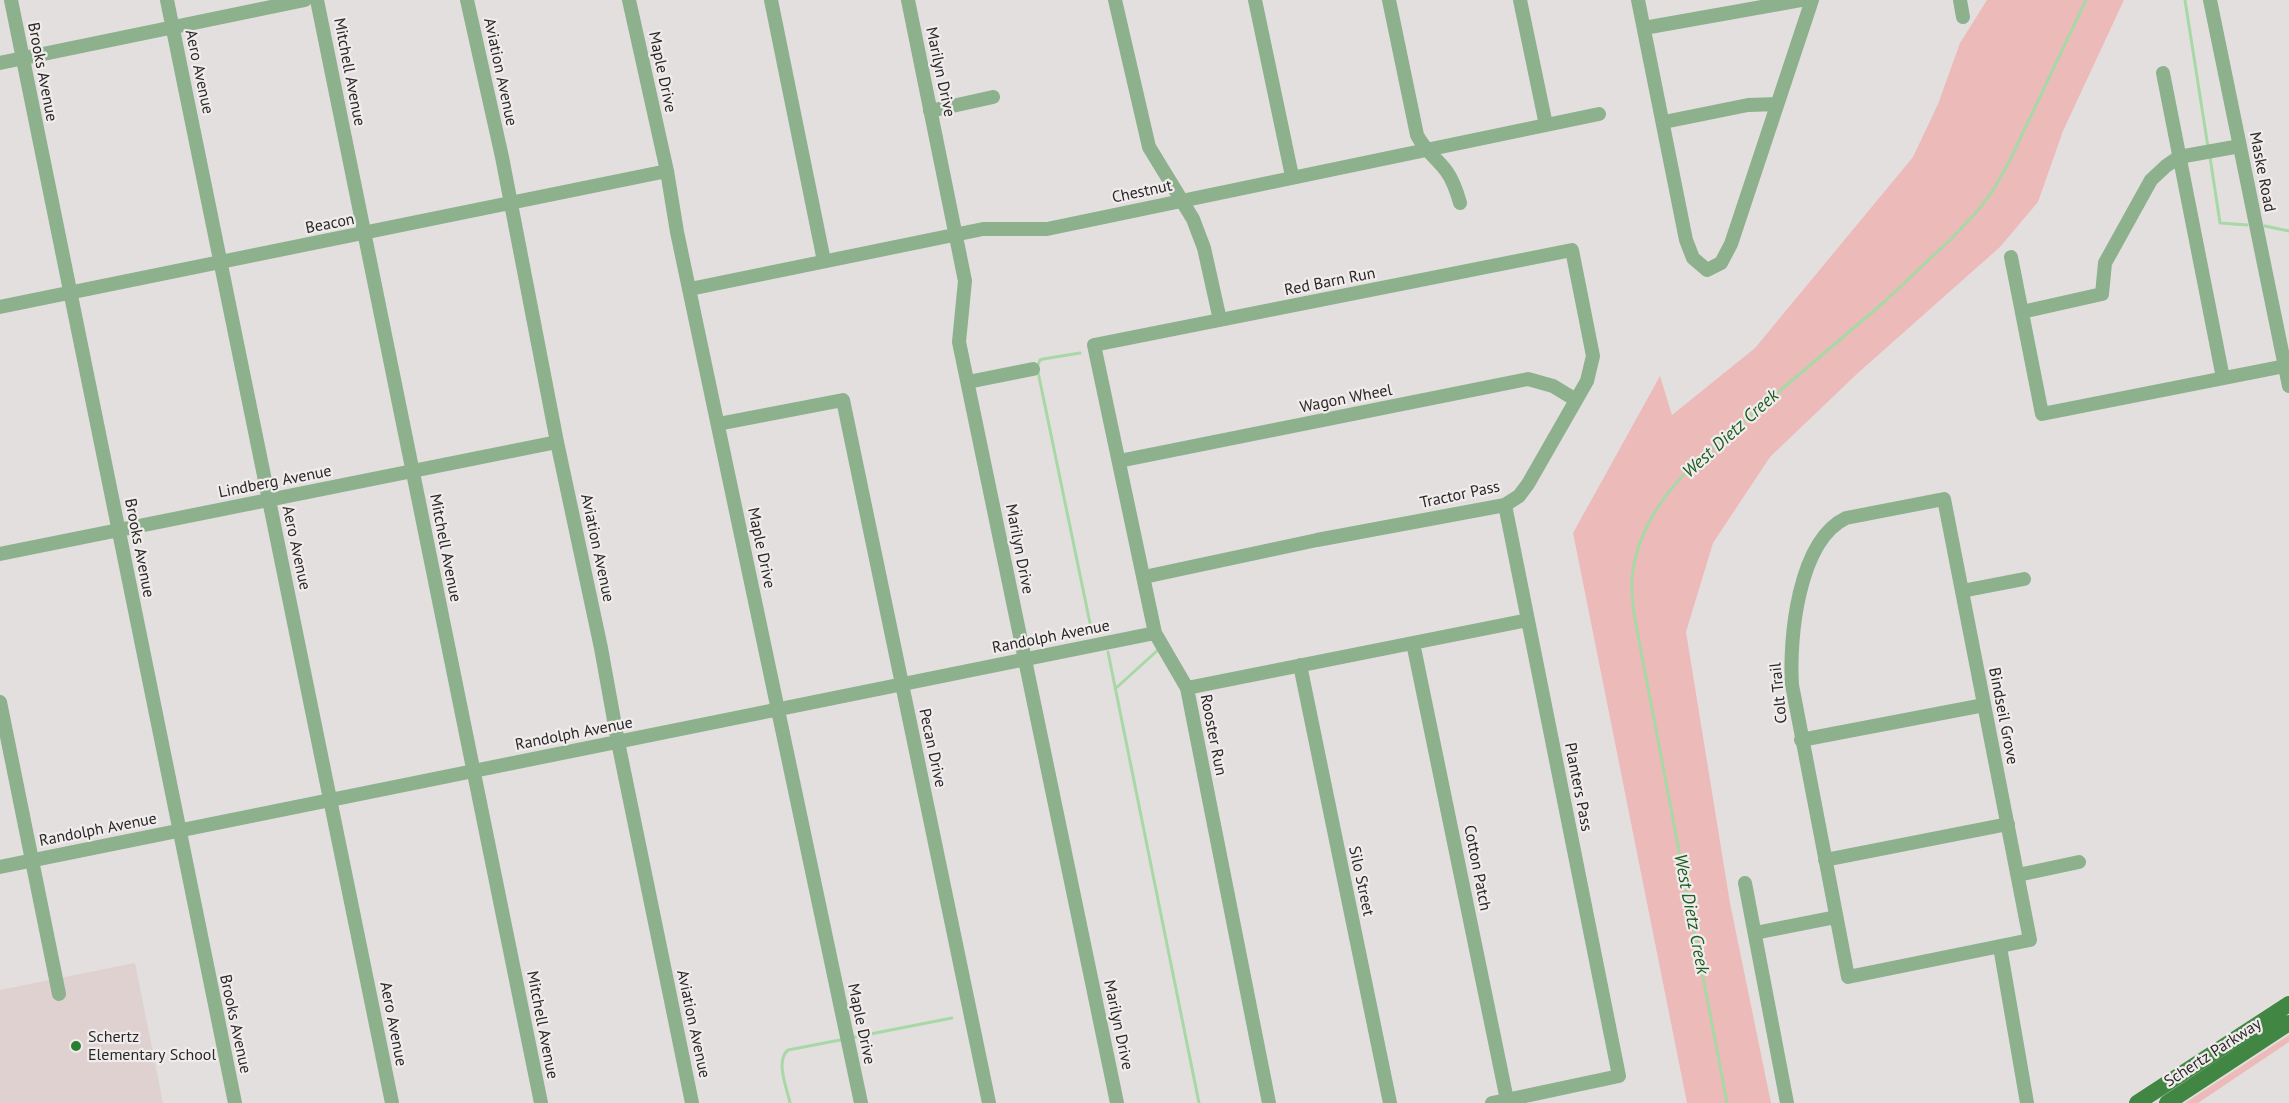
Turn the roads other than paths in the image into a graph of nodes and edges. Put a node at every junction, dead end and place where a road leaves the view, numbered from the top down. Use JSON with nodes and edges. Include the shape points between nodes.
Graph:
{"nodes":[{"id":1,"x":11,"y":0,"type":"edge"},
{"id":2,"x":167,"y":0,"type":"edge"},
{"id":3,"x":305,"y":0,"type":"edge"},
{"id":4,"x":317,"y":0,"type":"edge"},
{"id":5,"x":467,"y":0,"type":"edge"},
{"id":6,"x":629,"y":0,"type":"edge"},
{"id":7,"x":771,"y":0,"type":"edge"},
{"id":8,"x":908,"y":0,"type":"edge"},
{"id":9,"x":1114,"y":0,"type":"edge"},
{"id":10,"x":1256,"y":0,"type":"edge"},
{"id":11,"x":1389,"y":0,"type":"edge"},
{"id":12,"x":1520,"y":0,"type":"edge"},
{"id":13,"x":1638,"y":0,"type":"edge"},
{"id":14,"x":1801,"y":0,"type":"edge"},
{"id":15,"x":1812,"y":0,"type":"edge"},
{"id":16,"x":1960,"y":0,"type":"edge"},
{"id":17,"x":2210,"y":0,"type":"edge"},
{"id":18,"x":1963,"y":17,"type":"dead end"},
{"id":19,"x":173,"y":28,"type":"junction"},
{"id":20,"x":1644,"y":28,"type":"junction"},
{"id":21,"x":22,"y":58,"type":"junction"},
{"id":22,"x":0,"y":63,"type":"edge"},
{"id":23,"x":2163,"y":73,"type":"dead end"},
{"id":24,"x":993,"y":97,"type":"dead end"},
{"id":25,"x":1777,"y":104,"type":"junction"},
{"id":26,"x":930,"y":111,"type":"junction"},
{"id":27,"x":1599,"y":114,"type":"dead end"},
{"id":28,"x":1664,"y":122,"type":"junction"},
{"id":29,"x":1546,"y":125,"type":"junction"},
{"id":30,"x":2240,"y":146,"type":"junction"},
{"id":31,"x":1427,"y":149,"type":"junction"},
{"id":32,"x":2179,"y":157,"type":"junction"},
{"id":33,"x":666,"y":171,"type":"junction"},
{"id":34,"x":1292,"y":176,"type":"junction"},
{"id":35,"x":1181,"y":200,"type":"junction"},
{"id":36,"x":1460,"y":203,"type":"dead end"},
{"id":37,"x":509,"y":204,"type":"junction"},
{"id":38,"x":364,"y":234,"type":"junction"},
{"id":39,"x":956,"y":235,"type":"junction"},
{"id":40,"x":1572,"y":250,"type":"joint"},
{"id":41,"x":2011,"y":257,"type":"dead end"},
{"id":42,"x":220,"y":261,"type":"junction"},
{"id":43,"x":824,"y":261,"type":"junction"},
{"id":44,"x":690,"y":288,"type":"junction"},
{"id":45,"x":70,"y":292,"type":"junction"},
{"id":46,"x":0,"y":307,"type":"edge"},
{"id":47,"x":2022,"y":312,"type":"junction"},
{"id":48,"x":1220,"y":321,"type":"junction"},
{"id":49,"x":1094,"y":345,"type":"joint"},
{"id":50,"x":2285,"y":366,"type":"junction"},
{"id":51,"x":1033,"y":369,"type":"dead end"},
{"id":52,"x":2223,"y":378,"type":"junction"},
{"id":53,"x":968,"y":382,"type":"junction"},
{"id":54,"x":2289,"y":386,"type":"edge"},
{"id":55,"x":1576,"y":400,"type":"junction"},
{"id":56,"x":718,"y":424,"type":"junction"},
{"id":57,"x":557,"y":442,"type":"junction"},
{"id":58,"x":1119,"y":461,"type":"junction"},
{"id":59,"x":413,"y":471,"type":"junction"},
{"id":60,"x":1944,"y":499,"type":"joint"},
{"id":61,"x":269,"y":500,"type":"junction"},
{"id":62,"x":1505,"y":505,"type":"junction"},
{"id":63,"x":119,"y":531,"type":"junction"},
{"id":64,"x":0,"y":554,"type":"edge"},
{"id":65,"x":1144,"y":577,"type":"junction"},
{"id":66,"x":2024,"y":579,"type":"dead end"},
{"id":67,"x":1962,"y":591,"type":"junction"},
{"id":68,"x":1528,"y":620,"type":"junction"},
{"id":69,"x":1155,"y":633,"type":"junction"},
{"id":70,"x":1413,"y":643,"type":"junction"},
{"id":71,"x":1024,"y":660,"type":"junction"},
{"id":72,"x":1300,"y":665,"type":"junction"},
{"id":73,"x":902,"y":684,"type":"junction"},
{"id":74,"x":1186,"y":688,"type":"junction"},
{"id":75,"x":0,"y":702,"type":"edge"},
{"id":76,"x":1984,"y":705,"type":"junction"},
{"id":77,"x":778,"y":709,"type":"junction"},
{"id":78,"x":1801,"y":740,"type":"junction"},
{"id":79,"x":618,"y":742,"type":"junction"},
{"id":80,"x":474,"y":771,"type":"junction"},
{"id":81,"x":330,"y":800,"type":"junction"},
{"id":82,"x":2008,"y":824,"type":"junction"},
{"id":83,"x":178,"y":831,"type":"junction"},
{"id":84,"x":1825,"y":860,"type":"junction"},
{"id":85,"x":32,"y":861,"type":"junction"},
{"id":86,"x":2079,"y":862,"type":"dead end"},
{"id":87,"x":0,"y":867,"type":"edge"},
{"id":88,"x":2018,"y":875,"type":"junction"},
{"id":89,"x":1745,"y":883,"type":"dead end"},
{"id":90,"x":1836,"y":917,"type":"junction"},
{"id":91,"x":1755,"y":933,"type":"junction"},
{"id":92,"x":2000,"y":947,"type":"junction"},
{"id":93,"x":59,"y":994,"type":"dead end"},
{"id":94,"x":2289,"y":1004,"type":"edge"},
{"id":95,"x":2289,"y":1023,"type":"edge"},
{"id":96,"x":1553,"y":1097,"type":"edge"},
{"id":97,"x":1507,"y":1100,"type":"junction"},
{"id":98,"x":235,"y":1103,"type":"edge"},
{"id":99,"x":392,"y":1103,"type":"edge"},
{"id":100,"x":541,"y":1103,"type":"edge"},
{"id":101,"x":692,"y":1103,"type":"edge"},
{"id":102,"x":861,"y":1103,"type":"edge"},
{"id":103,"x":989,"y":1103,"type":"edge"},
{"id":104,"x":1117,"y":1103,"type":"edge"},
{"id":105,"x":1269,"y":1103,"type":"edge"},
{"id":106,"x":1390,"y":1103,"type":"edge"},
{"id":107,"x":1492,"y":1103,"type":"edge"},
{"id":108,"x":1787,"y":1103,"type":"edge"},
{"id":109,"x":2027,"y":1103,"type":"edge"},
{"id":110,"x":2137,"y":1103,"type":"edge"},
{"id":111,"x":2167,"y":1103,"type":"edge"}],
"edges":[{"from":1,"to":21,"type":"street","name":"Brooks Avenue"},
{"from":2,"to":19,"type":"street","name":"Aero Avenue"},
{"from":3,"to":19,"type":"street"},
{"from":4,"to":38,"type":"street","name":"Mitchell Avenue"},
{"from":5,"to":37,"type":"street","name":"Aviation Avenue"},
{"from":6,"to":33,"type":"street","name":"Maple Drive"},
{"from":7,"to":43,"type":"street"},
{"from":8,"to":26,"type":"street","name":"Marilyn Drive"},
{"from":9,"to":35,"type":"street","via":[[1149,147]]},
{"from":10,"to":34,"type":"street"},
{"from":11,"to":31,"type":"street","via":[[1417,135]]},
{"from":12,"to":29,"type":"street"},
{"from":13,"to":20,"type":"street"},
{"from":14,"to":20,"type":"street"},
{"from":15,"to":25,"type":"street"},
{"from":16,"to":18,"type":"street"},
{"from":17,"to":30,"type":"street","name":"Maske Road"},
{"from":19,"to":21,"type":"street"},
{"from":19,"to":42,"type":"street","name":"Aero Avenue"},
{"from":20,"to":28,"type":"street"},
{"from":21,"to":22,"type":"street"},
{"from":21,"to":45,"type":"street","name":"Brooks Avenue"},
{"from":23,"to":32,"type":"street"},
{"from":24,"to":26,"type":"street"},
{"from":25,"to":28,"type":"street","via":[[1748,105]]},
{"from":25,"to":28,"type":"street","via":[[1731,244],[1721,263],[1707,270],[1693,258],[1686,240]]},
{"from":26,"to":39,"type":"street","name":"Marilyn Drive"},
{"from":27,"to":29,"type":"street","name":"Chestnut"},
{"from":29,"to":31,"type":"street","name":"Chestnut"},
{"from":30,"to":32,"type":"street"},
{"from":30,"to":50,"type":"street","name":"Maske Road"},
{"from":31,"to":34,"type":"street","name":"Chestnut"},
{"from":31,"to":36,"type":"street","via":[[1455,185]]},
{"from":32,"to":47,"type":"street","via":[[2151,180],[2105,263],[2102,294]]},
{"from":32,"to":52,"type":"street"},
{"from":33,"to":37,"type":"street","name":"Beacon"},
{"from":33,"to":44,"type":"street","name":"Maple Drive"},
{"from":34,"to":35,"type":"street","name":"Chestnut"},
{"from":35,"to":39,"type":"street","name":"Chestnut","via":[[1047,229],[993,228]]},
{"from":35,"to":48,"type":"street","via":[[1204,248]]},
{"from":37,"to":38,"type":"street","name":"Beacon"},
{"from":37,"to":57,"type":"street","name":"Aviation Avenue"},
{"from":38,"to":42,"type":"street","name":"Beacon"},
{"from":38,"to":59,"type":"street","name":"Mitchell Avenue"},
{"from":39,"to":43,"type":"street","name":"Chestnut"},
{"from":39,"to":53,"type":"street","name":"Marilyn Drive","via":[[965,281],[959,342]]},
{"from":40,"to":48,"type":"street","name":"Red Barn Run"},
{"from":40,"to":55,"type":"street","name":"Tractor Pass","via":[[1593,356],[1587,381]]},
{"from":41,"to":47,"type":"street"},
{"from":42,"to":45,"type":"street","name":"Beacon"},
{"from":42,"to":61,"type":"street","name":"Aero Avenue"},
{"from":43,"to":44,"type":"street","name":"Chestnut"},
{"from":44,"to":56,"type":"street","name":"Maple Drive"},
{"from":45,"to":46,"type":"street","name":"Beacon"},
{"from":45,"to":63,"type":"street","name":"Brooks Avenue"},
{"from":47,"to":52,"type":"street","via":[[2042,414]]},
{"from":48,"to":49,"type":"street","name":"Red Barn Run"},
{"from":49,"to":58,"type":"street","name":"Rooster Run"},
{"from":50,"to":52,"type":"street"},
{"from":50,"to":54,"type":"street","name":"Maske Road"},
{"from":51,"to":53,"type":"street"},
{"from":53,"to":71,"type":"street","name":"Marilyn Drive"},
{"from":55,"to":58,"type":"street","name":"Wagon Wheel","via":[[1553,386],[1528,379]]},
{"from":55,"to":62,"type":"street","name":"Tractor Pass","via":[[1528,484]]},
{"from":56,"to":73,"type":"street","name":"Pecan Drive","via":[[843,400]]},
{"from":56,"to":77,"type":"street","name":"Maple Drive"},
{"from":57,"to":59,"type":"street","name":"Lindberg Avenue"},
{"from":57,"to":79,"type":"street","name":"Aviation Avenue"},
{"from":58,"to":65,"type":"street","name":"Rooster Run"},
{"from":59,"to":61,"type":"street","name":"Lindberg Avenue"},
{"from":59,"to":80,"type":"street","name":"Mitchell Avenue"},
{"from":60,"to":67,"type":"street","name":"Bindseil Grove"},
{"from":60,"to":78,"type":"street","name":"Colt Trail","via":[[1846,518],[1829,528],[1820,540],[1801,587],[1792,635],[1791,685]]},
{"from":61,"to":63,"type":"street","name":"Lindberg Avenue"},
{"from":61,"to":81,"type":"street","name":"Aero Avenue"},
{"from":62,"to":65,"type":"street","name":"Tractor Pass"},
{"from":62,"to":68,"type":"street","name":"Planters Pass"},
{"from":63,"to":64,"type":"street","name":"Lindberg Avenue"},
{"from":63,"to":83,"type":"street","name":"Brooks Avenue"},
{"from":65,"to":69,"type":"street","name":"Rooster Run"},
{"from":66,"to":67,"type":"street"},
{"from":67,"to":76,"type":"street","name":"Bindseil Grove"},
{"from":68,"to":70,"type":"street"},
{"from":68,"to":96,"type":"street","name":"Planters Pass","via":[[1619,1076]]},
{"from":69,"to":71,"type":"street","name":"Randolph Avenue"},
{"from":69,"to":74,"type":"street","name":"Rooster Run"},
{"from":70,"to":72,"type":"street"},
{"from":70,"to":97,"type":"street","name":"Cotton Patch"},
{"from":71,"to":73,"type":"street","name":"Randolph Avenue"},
{"from":71,"to":104,"type":"street","name":"Marilyn Drive"},
{"from":72,"to":74,"type":"street"},
{"from":72,"to":106,"type":"street","name":"Silo Street"},
{"from":73,"to":77,"type":"street","name":"Randolph Avenue"},
{"from":73,"to":103,"type":"street","name":"Pecan Drive"},
{"from":74,"to":105,"type":"street","name":"Rooster Run"},
{"from":75,"to":85,"type":"street"},
{"from":76,"to":78,"type":"street"},
{"from":76,"to":82,"type":"street","name":"Bindseil Grove"},
{"from":77,"to":79,"type":"street","name":"Randolph Avenue"},
{"from":77,"to":102,"type":"street","name":"Maple Drive"},
{"from":78,"to":84,"type":"street","name":"Colt Trail"},
{"from":79,"to":80,"type":"street","name":"Randolph Avenue"},
{"from":79,"to":101,"type":"street","name":"Aviation Avenue"},
{"from":80,"to":81,"type":"street","name":"Randolph Avenue"},
{"from":80,"to":100,"type":"street","name":"Mitchell Avenue"},
{"from":81,"to":83,"type":"street","name":"Randolph Avenue"},
{"from":81,"to":99,"type":"street","name":"Aero Avenue"},
{"from":82,"to":84,"type":"street"},
{"from":82,"to":88,"type":"street","name":"Bindseil Grove"},
{"from":83,"to":85,"type":"street","name":"Randolph Avenue"},
{"from":83,"to":98,"type":"street","name":"Brooks Avenue"},
{"from":84,"to":90,"type":"street","name":"Colt Trail"},
{"from":85,"to":87,"type":"street","name":"Randolph Avenue"},
{"from":85,"to":93,"type":"street"},
{"from":86,"to":88,"type":"street"},
{"from":88,"to":92,"type":"street","name":"Bindseil Grove","via":[[2030,940]]},
{"from":89,"to":91,"type":"street"},
{"from":90,"to":91,"type":"street"},
{"from":90,"to":92,"type":"street","name":"Colt Trail","via":[[1848,977]]},
{"from":91,"to":108,"type":"street"},
{"from":92,"to":109,"type":"street"},
{"from":94,"to":110,"type":"main road","name":"Schertz Parkway"},
{"from":95,"to":111,"type":"main road","name":"Schertz Parkway"},
{"from":96,"to":97,"type":"street"},
{"from":97,"to":107,"type":"street"}]}
